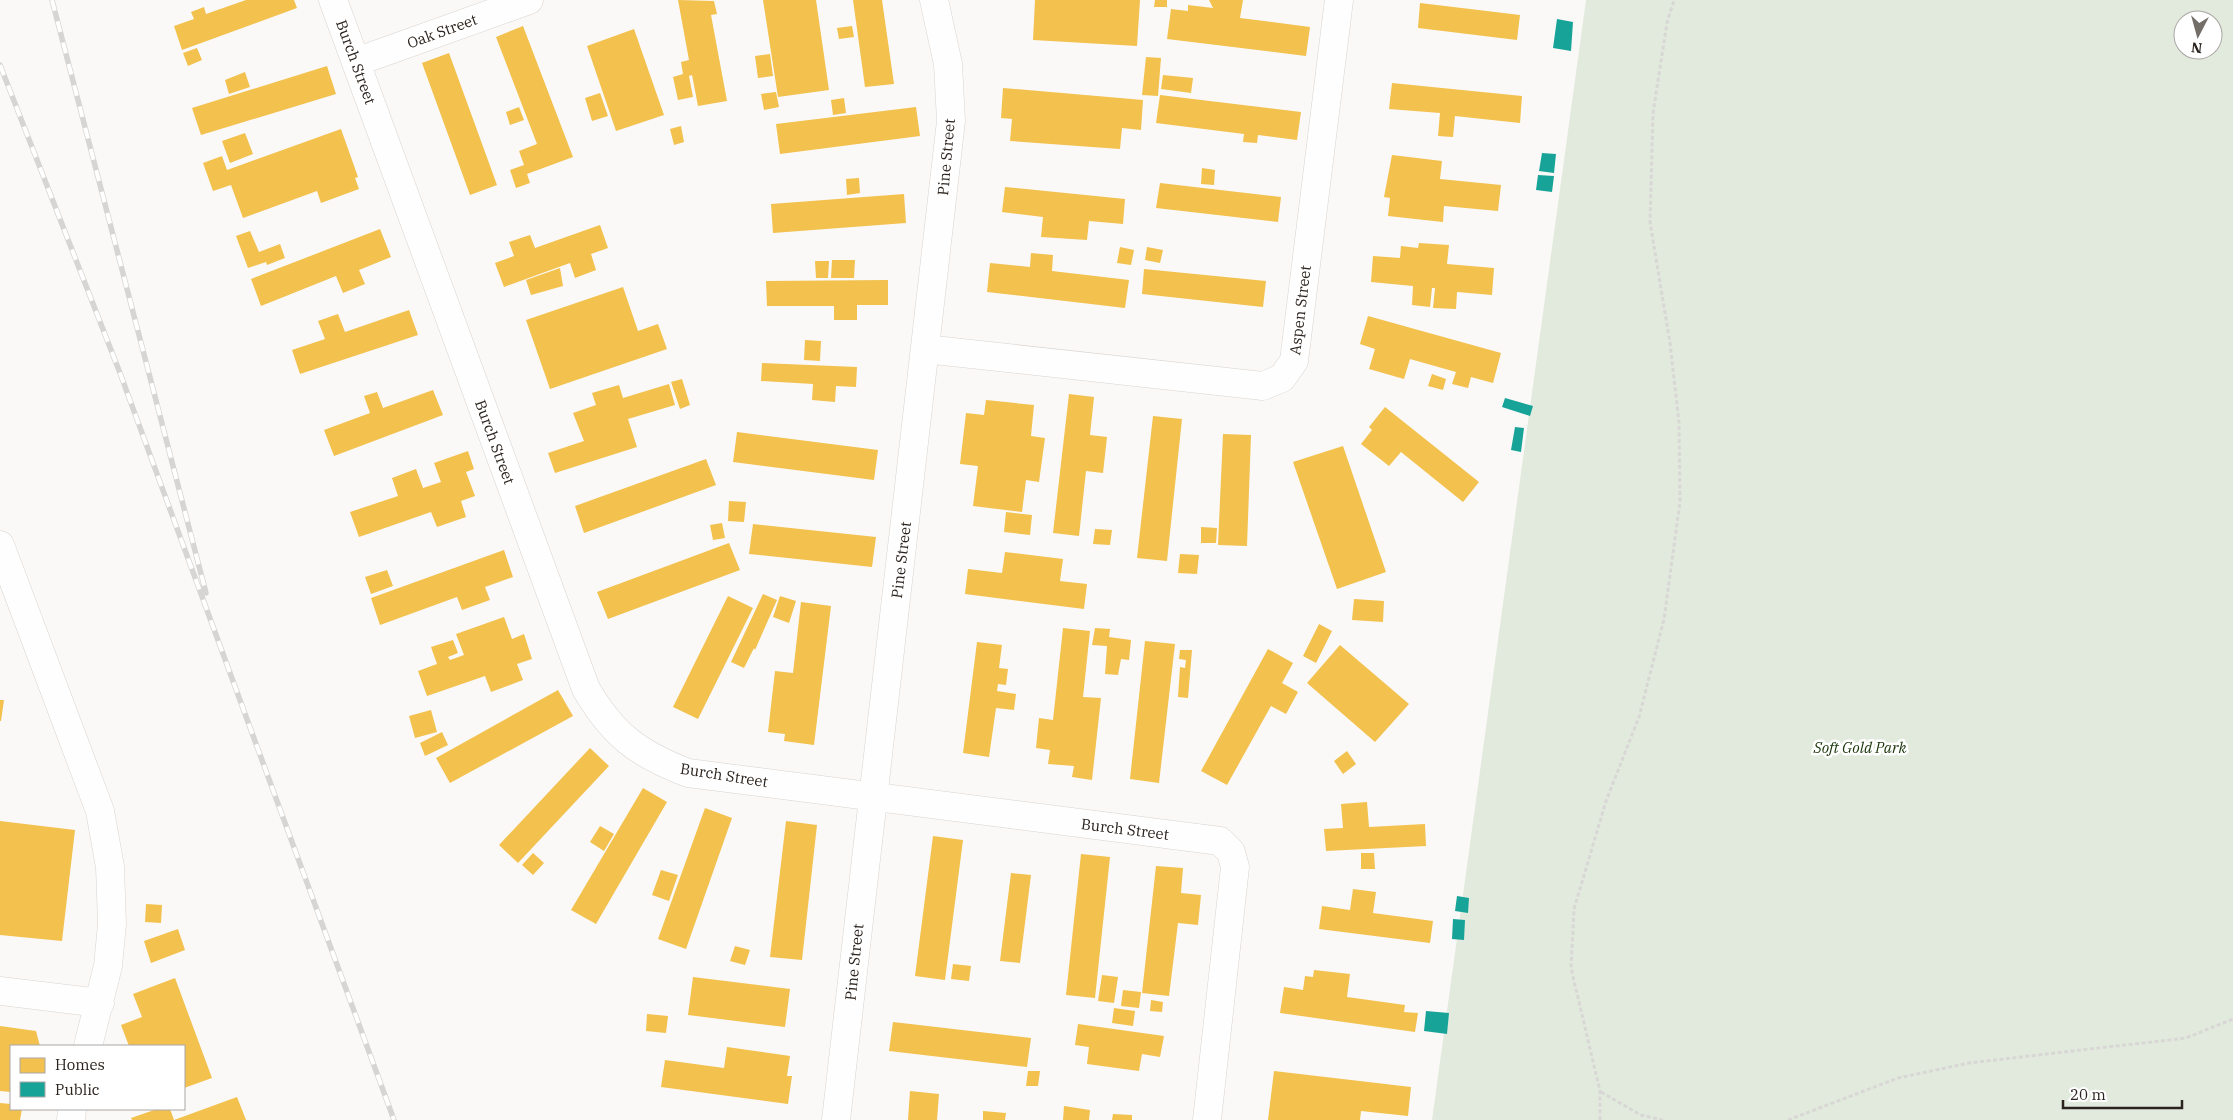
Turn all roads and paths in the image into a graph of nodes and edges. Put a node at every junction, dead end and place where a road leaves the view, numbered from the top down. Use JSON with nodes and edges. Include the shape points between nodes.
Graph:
{"nodes":[{"id":1,"x":333,"y":0,"type":"edge"},
{"id":2,"x":529,"y":0,"type":"edge"},
{"id":3,"x":934,"y":0,"type":"edge"},
{"id":4,"x":1339,"y":0,"type":"edge"},
{"id":5,"x":1674,"y":0,"type":"edge"},
{"id":6,"x":356,"y":62,"type":"junction"},
{"id":7,"x":925,"y":349,"type":"junction"},
{"id":8,"x":0,"y":545,"type":"edge"},
{"id":9,"x":873,"y":796,"type":"junction"},
{"id":10,"x":0,"y":991,"type":"edge"},
{"id":11,"x":100,"y":1003,"type":"junction"},
{"id":12,"x":2233,"y":1018,"type":"edge"},
{"id":13,"x":88,"y":1045,"type":"edge"},
{"id":14,"x":1600,"y":1091,"type":"junction"},
{"id":15,"x":836,"y":1120,"type":"edge"},
{"id":16,"x":1207,"y":1120,"type":"edge"},
{"id":17,"x":1600,"y":1120,"type":"edge"},
{"id":18,"x":1663,"y":1120,"type":"edge"},
{"id":19,"x":1788,"y":1120,"type":"edge"}],
"edges":[{"from":1,"to":6,"type":"street","name":"Burch Street"},
{"from":2,"to":6,"type":"street","name":"Oak Street"},
{"from":3,"to":7,"type":"street","name":"Pine Street","via":[[948,64],[950,121]]},
{"from":4,"to":7,"type":"street","name":"Aspen Street","via":[[1294,361],[1282,378],[1263,386]]},
{"from":5,"to":14,"type":"path","via":[[1652,113],[1650,222],[1670,343],[1679,424],[1680,502],[1664,620],[1639,717],[1606,801],[1574,909],[1571,968]]},
{"from":6,"to":9,"type":"street","name":"Burch Street","via":[[586,688],[599,711],[623,739],[658,762],[688,773]]},
{"from":7,"to":9,"type":"street","name":"Pine Street"},
{"from":8,"to":11,"type":"street","via":[[100,811],[110,867],[112,924]]},
{"from":9,"to":15,"type":"street","name":"Pine Street"},
{"from":9,"to":16,"type":"street","name":"Burch Street","via":[[1220,841],[1231,852],[1235,867]]},
{"from":10,"to":11,"type":"street"},
{"from":11,"to":13,"type":"street"},
{"from":12,"to":19,"type":"path","via":[[2186,1038],[1969,1063],[1898,1078]]},
{"from":14,"to":17,"type":"path"},
{"from":14,"to":18,"type":"path","via":[[1641,1115]]}]}
